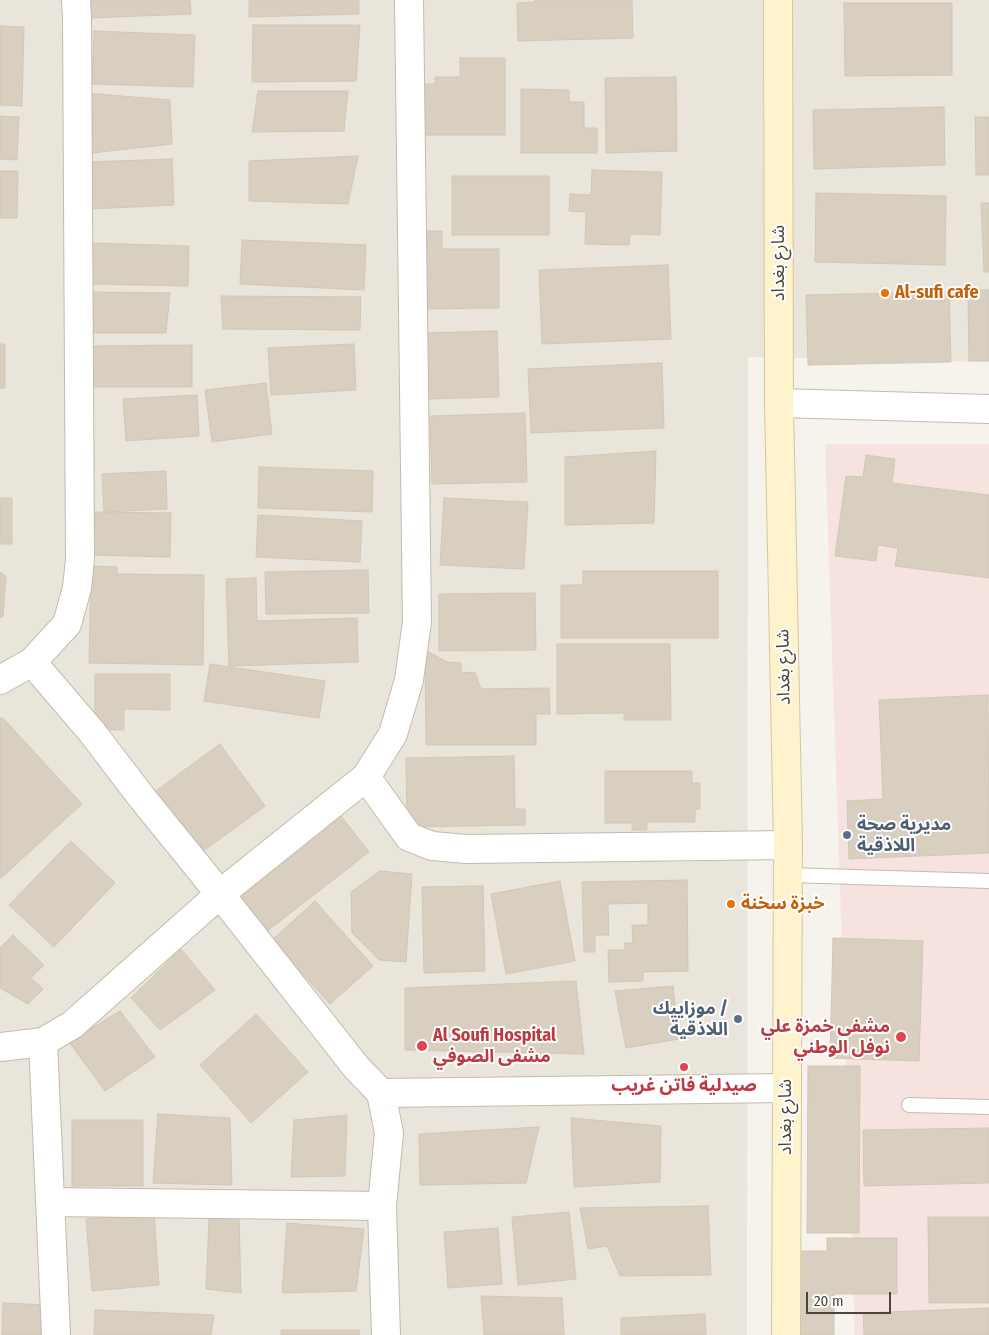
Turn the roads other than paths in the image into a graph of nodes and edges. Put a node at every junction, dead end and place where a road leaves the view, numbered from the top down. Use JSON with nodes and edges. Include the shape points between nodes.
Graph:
{"nodes":[{"id":1,"x":76,"y":0,"type":"edge"},
{"id":2,"x":409,"y":0,"type":"edge"},
{"id":3,"x":778,"y":0,"type":"edge"},
{"id":4,"x":779,"y":403,"type":"junction"},
{"id":5,"x":989,"y":410,"type":"edge"},
{"id":6,"x":32,"y":662,"type":"junction"},
{"id":7,"x":0,"y":680,"type":"edge"},
{"id":8,"x":366,"y":777,"type":"junction"},
{"id":9,"x":788,"y":845,"type":"junction"},
{"id":10,"x":788,"y":875,"type":"junction"},
{"id":11,"x":989,"y":881,"type":"edge"},
{"id":12,"x":220,"y":894,"type":"junction"},
{"id":13,"x":43,"y":1042,"type":"junction"},
{"id":14,"x":0,"y":1046,"type":"edge"},
{"id":15,"x":786,"y":1088,"type":"junction"},
{"id":16,"x":381,"y":1093,"type":"junction"},
{"id":17,"x":909,"y":1105,"type":"dead end"},
{"id":18,"x":989,"y":1107,"type":"edge"},
{"id":19,"x":50,"y":1202,"type":"junction"},
{"id":20,"x":382,"y":1206,"type":"junction"},
{"id":21,"x":56,"y":1335,"type":"edge"},
{"id":22,"x":386,"y":1335,"type":"edge"},
{"id":23,"x":786,"y":1335,"type":"edge"}],
"edges":[{"from":1,"to":6,"type":"street","via":[[80,559],[77,588],[66,624]]},
{"from":2,"to":8,"type":"street","via":[[417,622],[409,680],[393,734]]},
{"from":3,"to":4,"type":"main road","name":"شارع بغداد"},
{"from":4,"to":5,"type":"street"},
{"from":4,"to":9,"type":"main road","name":"شارع بغداد"},
{"from":6,"to":7,"type":"street"},
{"from":6,"to":12,"type":"street"},
{"from":8,"to":9,"type":"street","via":[[409,837],[432,846],[466,849]]},
{"from":8,"to":12,"type":"street"},
{"from":9,"to":10,"type":"main road","name":"شارع بغداد"},
{"from":10,"to":11,"type":"lane"},
{"from":10,"to":15,"type":"main road","name":"شارع بغداد"},
{"from":12,"to":13,"type":"street","via":[[72,1025]]},
{"from":12,"to":16,"type":"street","via":[[356,1067]]},
{"from":13,"to":14,"type":"street"},
{"from":13,"to":19,"type":"street"},
{"from":15,"to":16,"type":"street"},
{"from":15,"to":23,"type":"main road","name":"شارع بغداد"},
{"from":16,"to":20,"type":"street","via":[[390,1133]]},
{"from":17,"to":18,"type":"lane"},
{"from":19,"to":20,"type":"street"},
{"from":19,"to":21,"type":"street"},
{"from":20,"to":22,"type":"street"}]}
